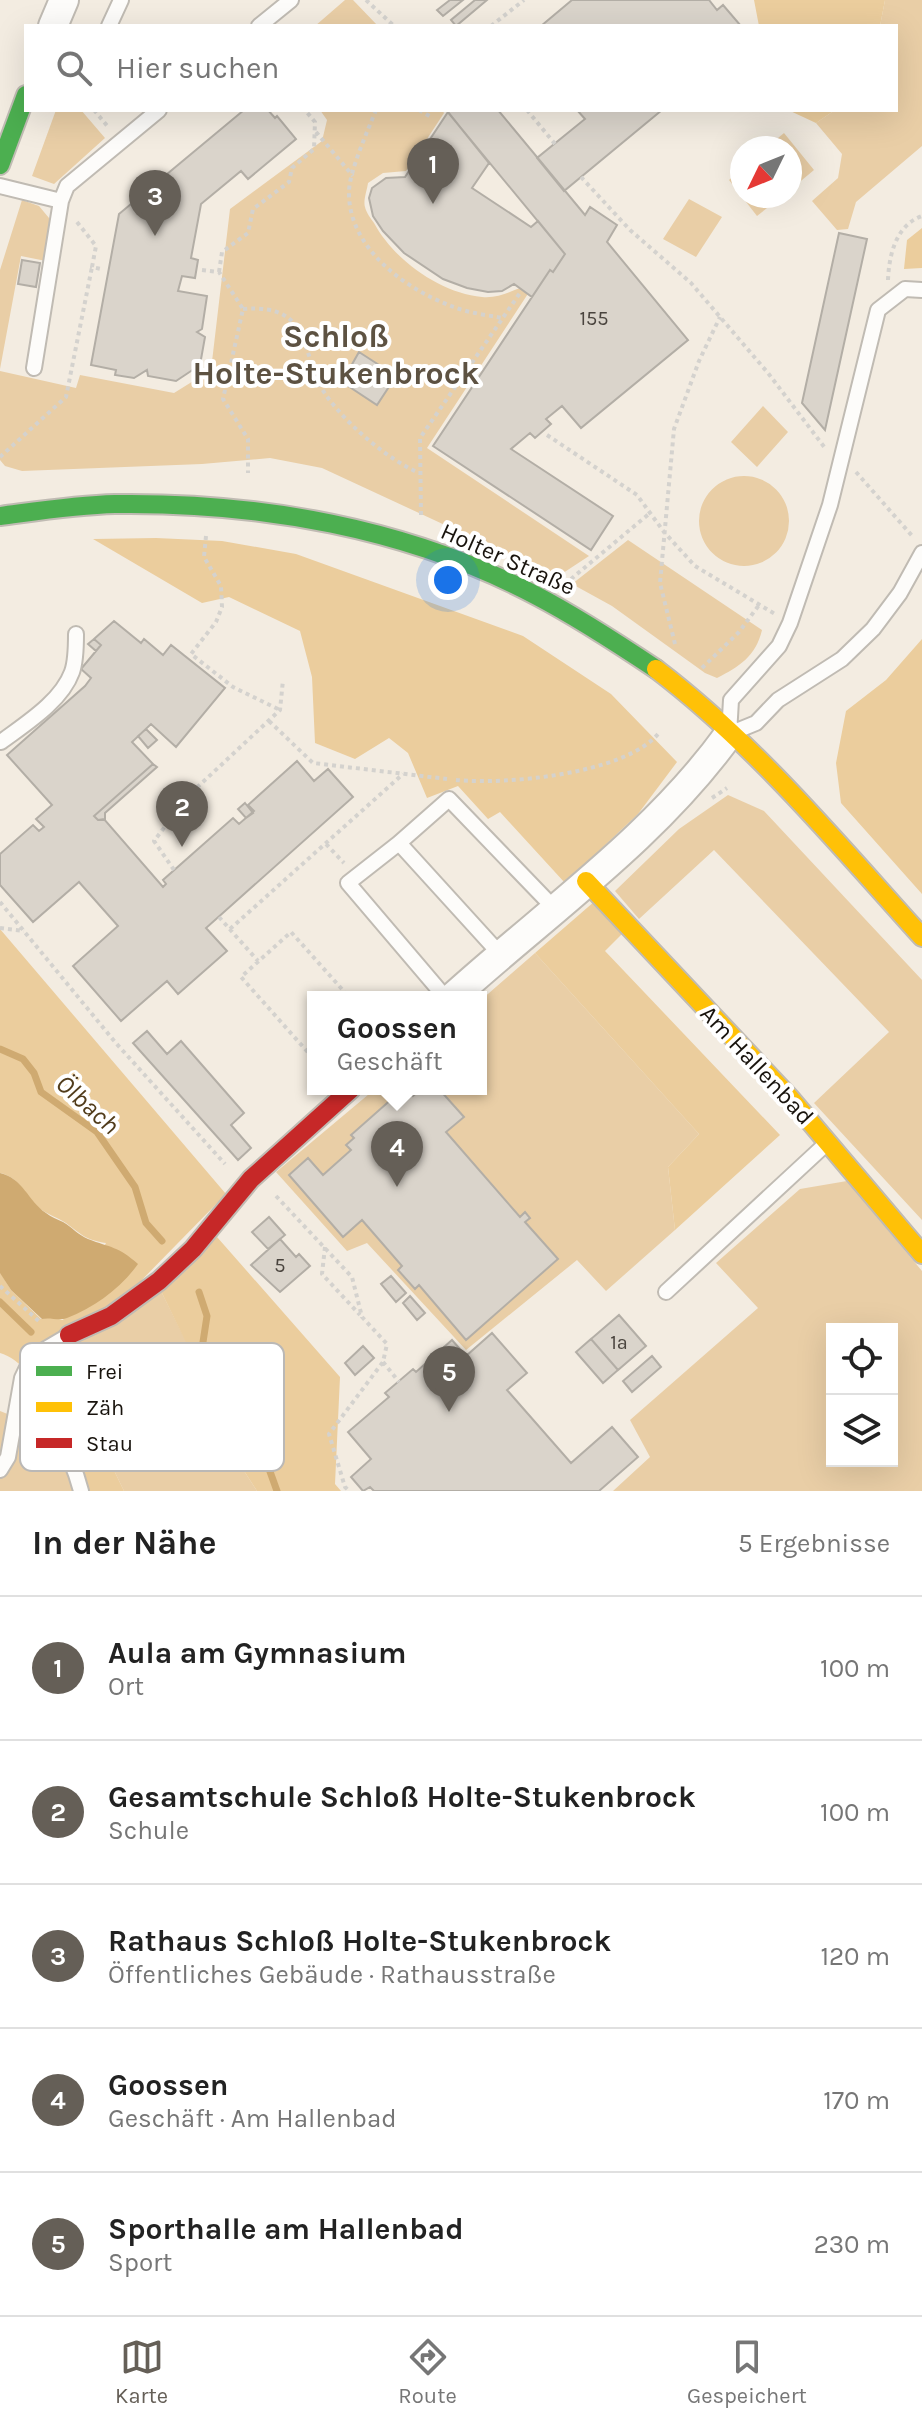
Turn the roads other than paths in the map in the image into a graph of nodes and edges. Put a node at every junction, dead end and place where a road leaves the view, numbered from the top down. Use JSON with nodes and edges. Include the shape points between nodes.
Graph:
{"nodes":[{"id":1,"x":64,"y":0,"type":"edge"},
{"id":2,"x":121,"y":0,"type":"edge"},
{"id":3,"x":291,"y":0,"type":"edge"},
{"id":4,"x":54,"y":24,"type":"edge"},
{"id":5,"x":110,"y":24,"type":"edge"},
{"id":6,"x":261,"y":24,"type":"edge"},
{"id":7,"x":24,"y":100,"type":"edge"},
{"id":8,"x":157,"y":112,"type":"edge"},
{"id":9,"x":0,"y":165,"type":"edge"},
{"id":10,"x":0,"y":186,"type":"edge"},
{"id":11,"x":61,"y":201,"type":"junction"},
{"id":12,"x":922,"y":290,"type":"edge"},
{"id":13,"x":34,"y":368,"type":"dead end"},
{"id":14,"x":0,"y":516,"type":"edge"},
{"id":15,"x":919,"y":546,"type":"edge"},
{"id":16,"x":76,"y":634,"type":"dead end"},
{"id":17,"x":729,"y":734,"type":"junction"},
{"id":18,"x":1,"y":742,"type":"edge"},
{"id":19,"x":399,"y":843,"type":"junction"},
{"id":20,"x":586,"y":881,"type":"junction"},
{"id":21,"x":555,"y":909,"type":"junction"},
{"id":22,"x":922,"y":937,"type":"edge"},
{"id":23,"x":500,"y":954,"type":"junction"},
{"id":24,"x":440,"y":991,"type":"edge"},
{"id":25,"x":460,"y":991,"type":"edge"},
{"id":26,"x":344,"y":1095,"type":"edge"},
{"id":27,"x":827,"y":1143,"type":"junction"},
{"id":28,"x":922,"y":1254,"type":"edge"},
{"id":29,"x":666,"y":1292,"type":"dead end"},
{"id":30,"x":69,"y":1335,"type":"joint"},
{"id":31,"x":56,"y":1343,"type":"edge"},
{"id":32,"x":20,"y":1389,"type":"edge"},
{"id":33,"x":0,"y":1470,"type":"edge"},
{"id":34,"x":76,"y":1471,"type":"edge"},
{"id":35,"x":81,"y":1491,"type":"edge"}],
"edges":[{"from":1,"to":4,"type":"street"},
{"from":2,"to":5,"type":"lane"},
{"from":3,"to":6,"type":"lane"},
{"from":7,"to":9,"type":"street"},
{"from":8,"to":11,"type":"lane","via":[[67,186]]},
{"from":10,"to":11,"type":"lane"},
{"from":11,"to":13,"type":"lane"},
{"from":12,"to":17,"type":"lane","via":[[905,289],[878,310],[830,505],[790,623],[779,646],[731,700]]},
{"from":14,"to":17,"type":"street","name":"Holter Straße","via":[[113,504],[206,505],[290,515],[411,542],[514,583],[574,615],[658,671]]},
{"from":15,"to":17,"type":"lane","via":[[900,593],[863,639],[842,659],[778,700],[756,723]]},
{"from":16,"to":18,"type":"lane","via":[[72,672],[62,688]]},
{"from":17,"to":20,"type":"street","via":[[704,769]]},
{"from":17,"to":22,"type":"street","name":"Holter Straße"},
{"from":19,"to":21,"type":"lane","via":[[449,799]]},
{"from":19,"to":23,"type":"lane"},
{"from":19,"to":24,"type":"lane","via":[[348,883]]},
{"from":20,"to":21,"type":"street"},
{"from":20,"to":27,"type":"street","name":"Am Hallenbad"},
{"from":21,"to":23,"type":"street"},
{"from":23,"to":25,"type":"street"},
{"from":26,"to":30,"type":"street","via":[[251,1179],[159,1281],[111,1316]]},
{"from":27,"to":28,"type":"street","name":"Am Hallenbad"},
{"from":27,"to":29,"type":"lane"},
{"from":30,"to":31,"type":"lane"},
{"from":32,"to":33,"type":"lane","via":[[8,1457]]},
{"from":34,"to":35,"type":"lane"}]}
